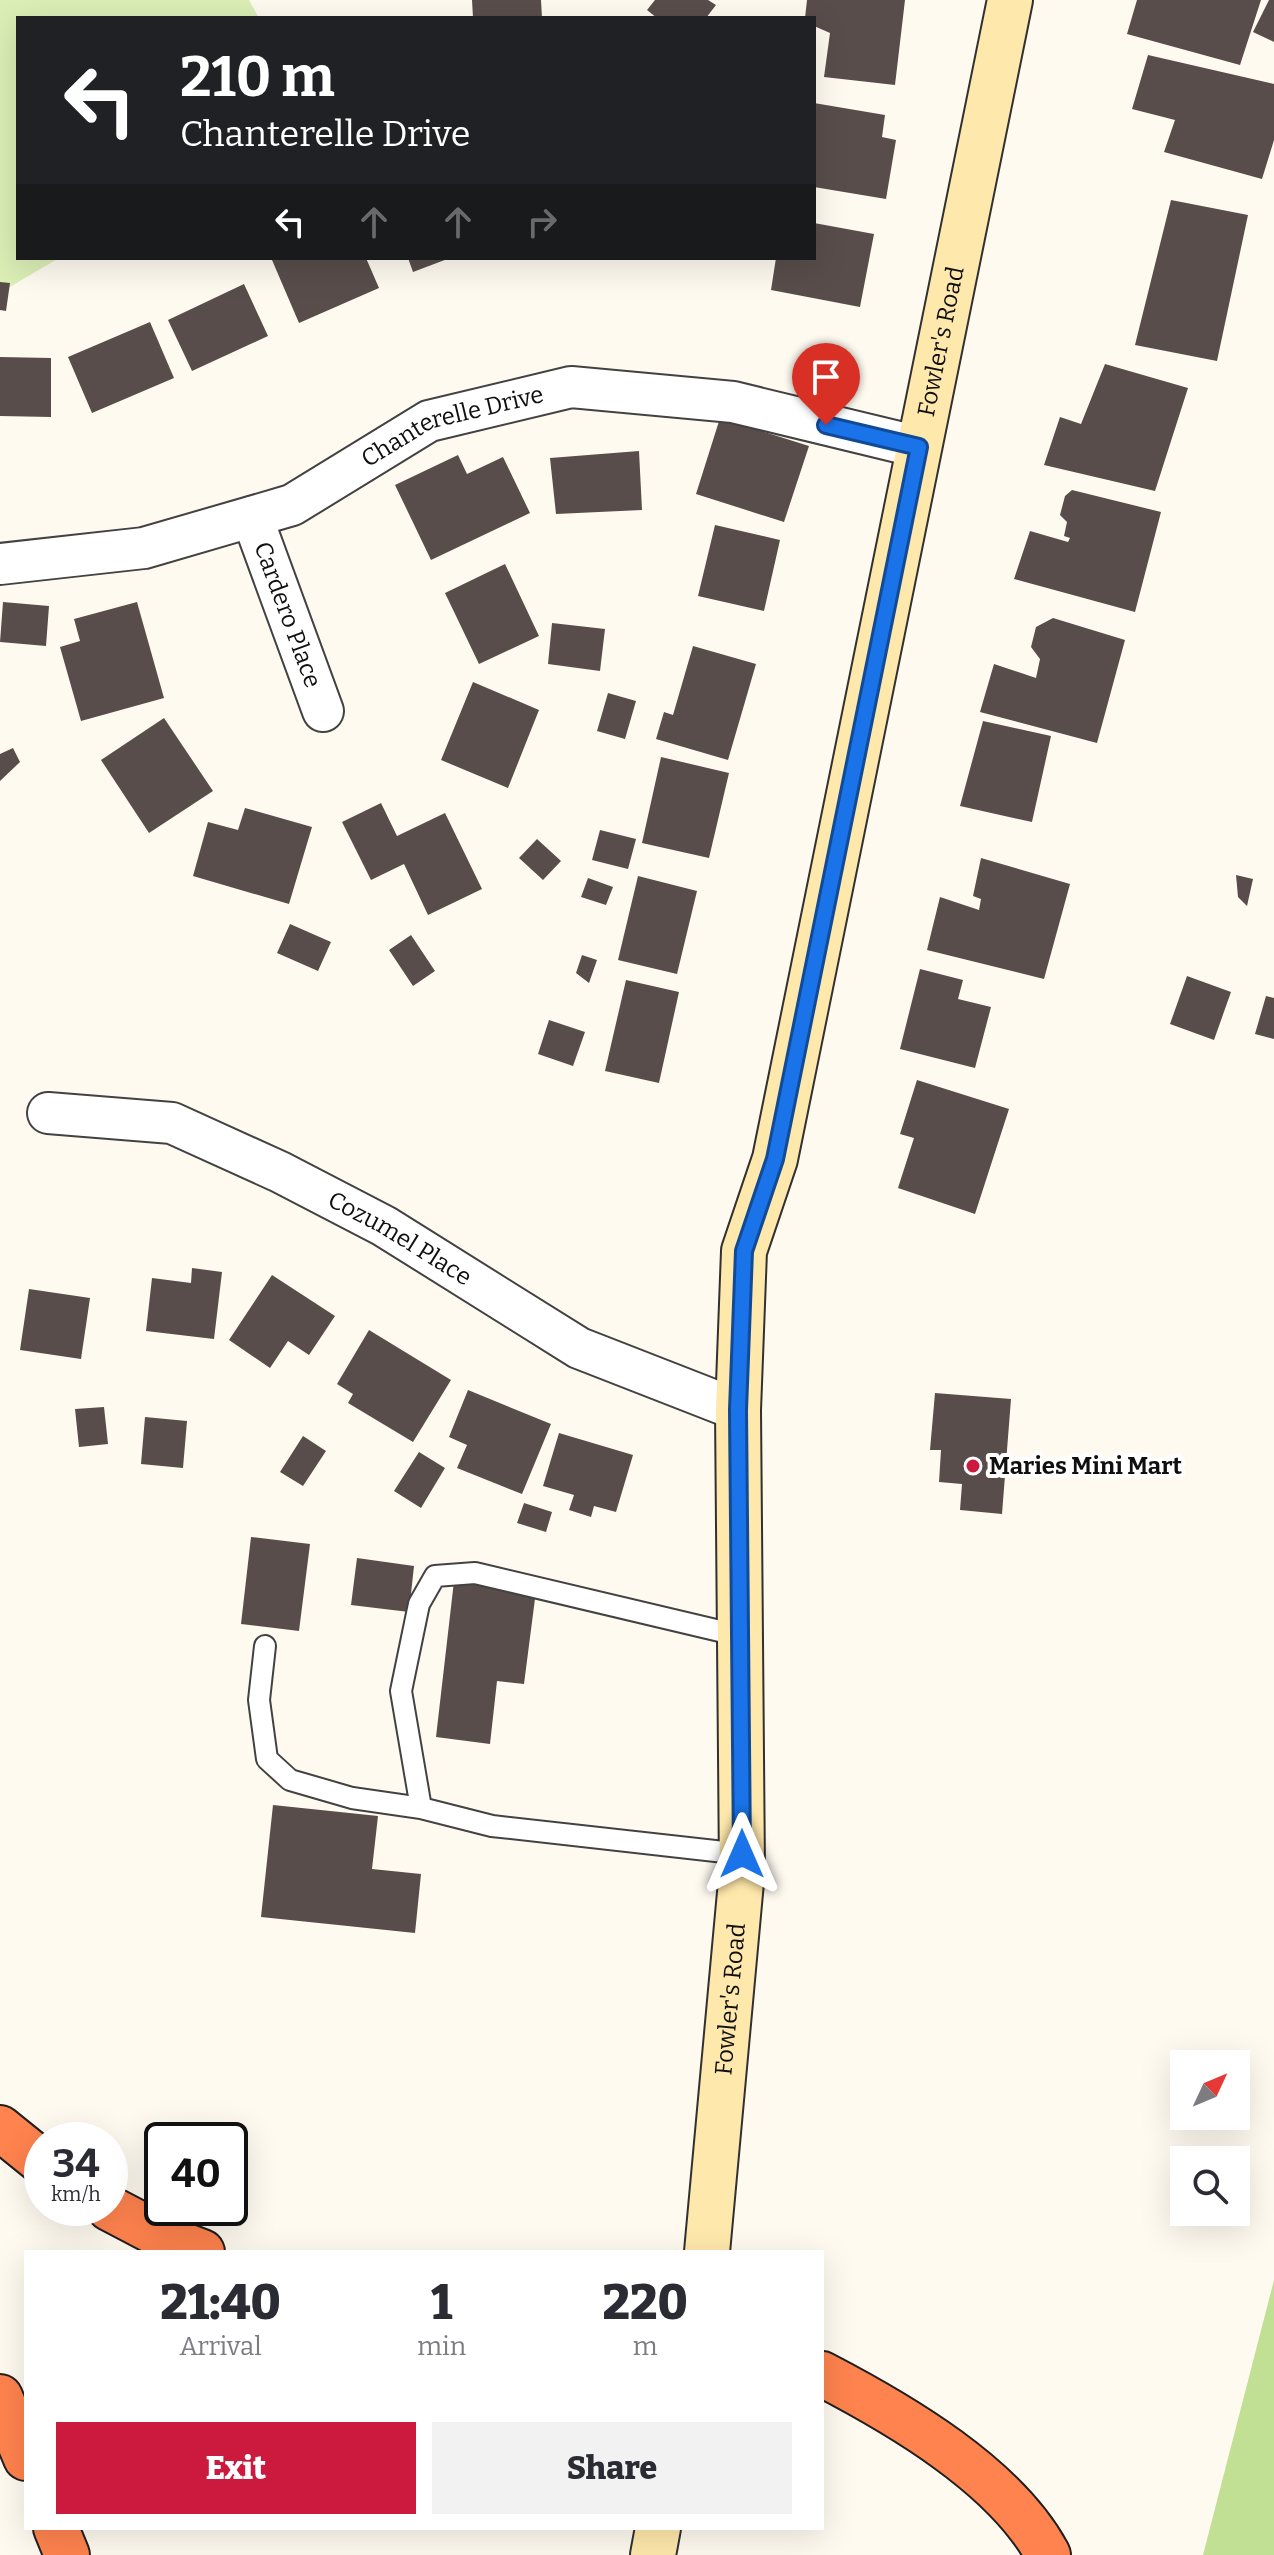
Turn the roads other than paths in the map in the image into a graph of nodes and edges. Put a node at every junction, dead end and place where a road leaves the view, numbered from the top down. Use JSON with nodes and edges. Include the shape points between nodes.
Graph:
{"nodes":[{"id":1,"x":1010,"y":0,"type":"edge"},
{"id":2,"x":919,"y":447,"type":"junction"},
{"id":3,"x":252,"y":517,"type":"junction"},
{"id":4,"x":0,"y":564,"type":"edge"},
{"id":5,"x":323,"y":711,"type":"dead end"},
{"id":6,"x":48,"y":1113,"type":"dead end"},
{"id":7,"x":738,"y":1410,"type":"junction"},
{"id":8,"x":741,"y":1636,"type":"junction"},
{"id":9,"x":265,"y":1646,"type":"dead end"},
{"id":10,"x":421,"y":1808,"type":"junction"},
{"id":11,"x":742,"y":1854,"type":"junction"},
{"id":12,"x":0,"y":2128,"type":"edge"},
{"id":13,"x":24,"y":2147,"type":"edge"},
{"id":14,"x":128,"y":2218,"type":"edge"},
{"id":15,"x":197,"y":2250,"type":"edge"},
{"id":16,"x":707,"y":2250,"type":"edge"},
{"id":17,"x":824,"y":2375,"type":"edge"},
{"id":18,"x":0,"y":2397,"type":"edge"},
{"id":19,"x":24,"y":2453,"type":"edge"},
{"id":20,"x":57,"y":2530,"type":"edge"},
{"id":21,"x":658,"y":2530,"type":"edge"},
{"id":22,"x":67,"y":2555,"type":"edge"},
{"id":23,"x":653,"y":2555,"type":"edge"},
{"id":24,"x":1048,"y":2555,"type":"edge"}],
"edges":[{"from":1,"to":2,"type":"street","name":"Fowler's Road"},
{"from":2,"to":3,"type":"street","name":"Chanterelle Drive","via":[[733,402],[571,387],[429,421],[292,505]]},
{"from":2,"to":7,"type":"street","name":"Fowler's Road","via":[[775,1159],[744,1251]]},
{"from":3,"to":4,"type":"street","name":"Chanterelle Drive","via":[[144,548]]},
{"from":3,"to":5,"type":"street","name":"Cardero Place"},
{"from":6,"to":7,"type":"street","name":"Cozumel Place","via":[[172,1123],[384,1226],[579,1348]]},
{"from":7,"to":8,"type":"street","name":"Fowler's Road"},
{"from":8,"to":10,"type":"lane","via":[[475,1573],[435,1576],[419,1604],[401,1691]]},
{"from":8,"to":11,"type":"street","name":"Fowler's Road"},
{"from":9,"to":10,"type":"lane","via":[[259,1700],[267,1759],[290,1780],[352,1798]]},
{"from":10,"to":11,"type":"lane","via":[[492,1826]]},
{"from":11,"to":16,"type":"street","name":"Fowler's Road"},
{"from":12,"to":13,"type":"highway"},
{"from":14,"to":15,"type":"highway"},
{"from":17,"to":24,"type":"highway","via":[[887,2407],[971,2467],[1036,2532]]},
{"from":18,"to":19,"type":"highway"},
{"from":20,"to":22,"type":"highway"},
{"from":21,"to":23,"type":"street"}]}
